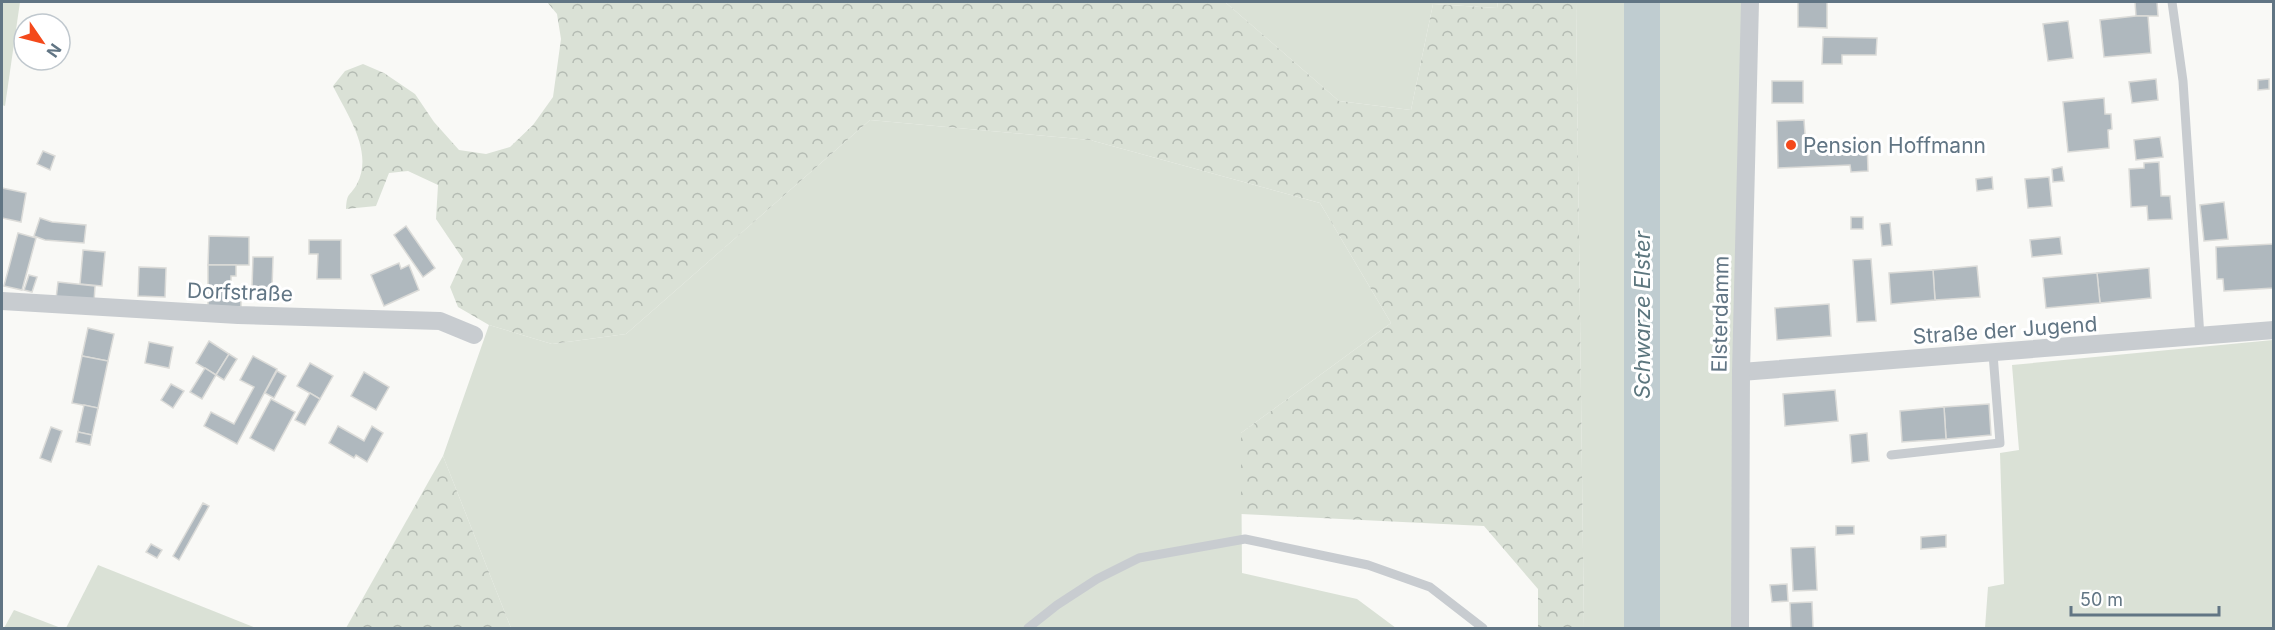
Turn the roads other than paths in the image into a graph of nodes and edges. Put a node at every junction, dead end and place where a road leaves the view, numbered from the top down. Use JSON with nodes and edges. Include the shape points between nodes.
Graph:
{"nodes":[{"id":1,"x":1750,"y":2,"type":"edge"},
{"id":2,"x":2172,"y":2,"type":"edge"},
{"id":3,"x":2,"y":301,"type":"edge"},
{"id":4,"x":2274,"y":330,"type":"edge"},
{"id":5,"x":474,"y":335,"type":"dead end"},
{"id":6,"x":2200,"y":337,"type":"junction"},
{"id":7,"x":1993,"y":354,"type":"junction"},
{"id":8,"x":1741,"y":372,"type":"junction"},
{"id":9,"x":1891,"y":455,"type":"dead end"},
{"id":10,"x":1028,"y":628,"type":"edge"},
{"id":11,"x":1483,"y":628,"type":"edge"},
{"id":12,"x":1740,"y":628,"type":"edge"}],
"edges":[{"from":1,"to":8,"type":"street","name":"Elsterdamm"},
{"from":2,"to":6,"type":"lane","via":[[2182,81]]},
{"from":3,"to":5,"type":"street","name":"Dorfstraße","via":[[238,315],[440,321]]},
{"from":4,"to":6,"type":"street","name":"Straße der Jugend"},
{"from":6,"to":7,"type":"street","name":"Straße der Jugend"},
{"from":7,"to":8,"type":"street","name":"Straße der Jugend"},
{"from":7,"to":9,"type":"lane","via":[[2000,443]]},
{"from":8,"to":12,"type":"street","name":"Elsterdamm"},
{"from":10,"to":11,"type":"lane","via":[[1097,579],[1139,558],[1245,539],[1368,565],[1430,586]]}]}
